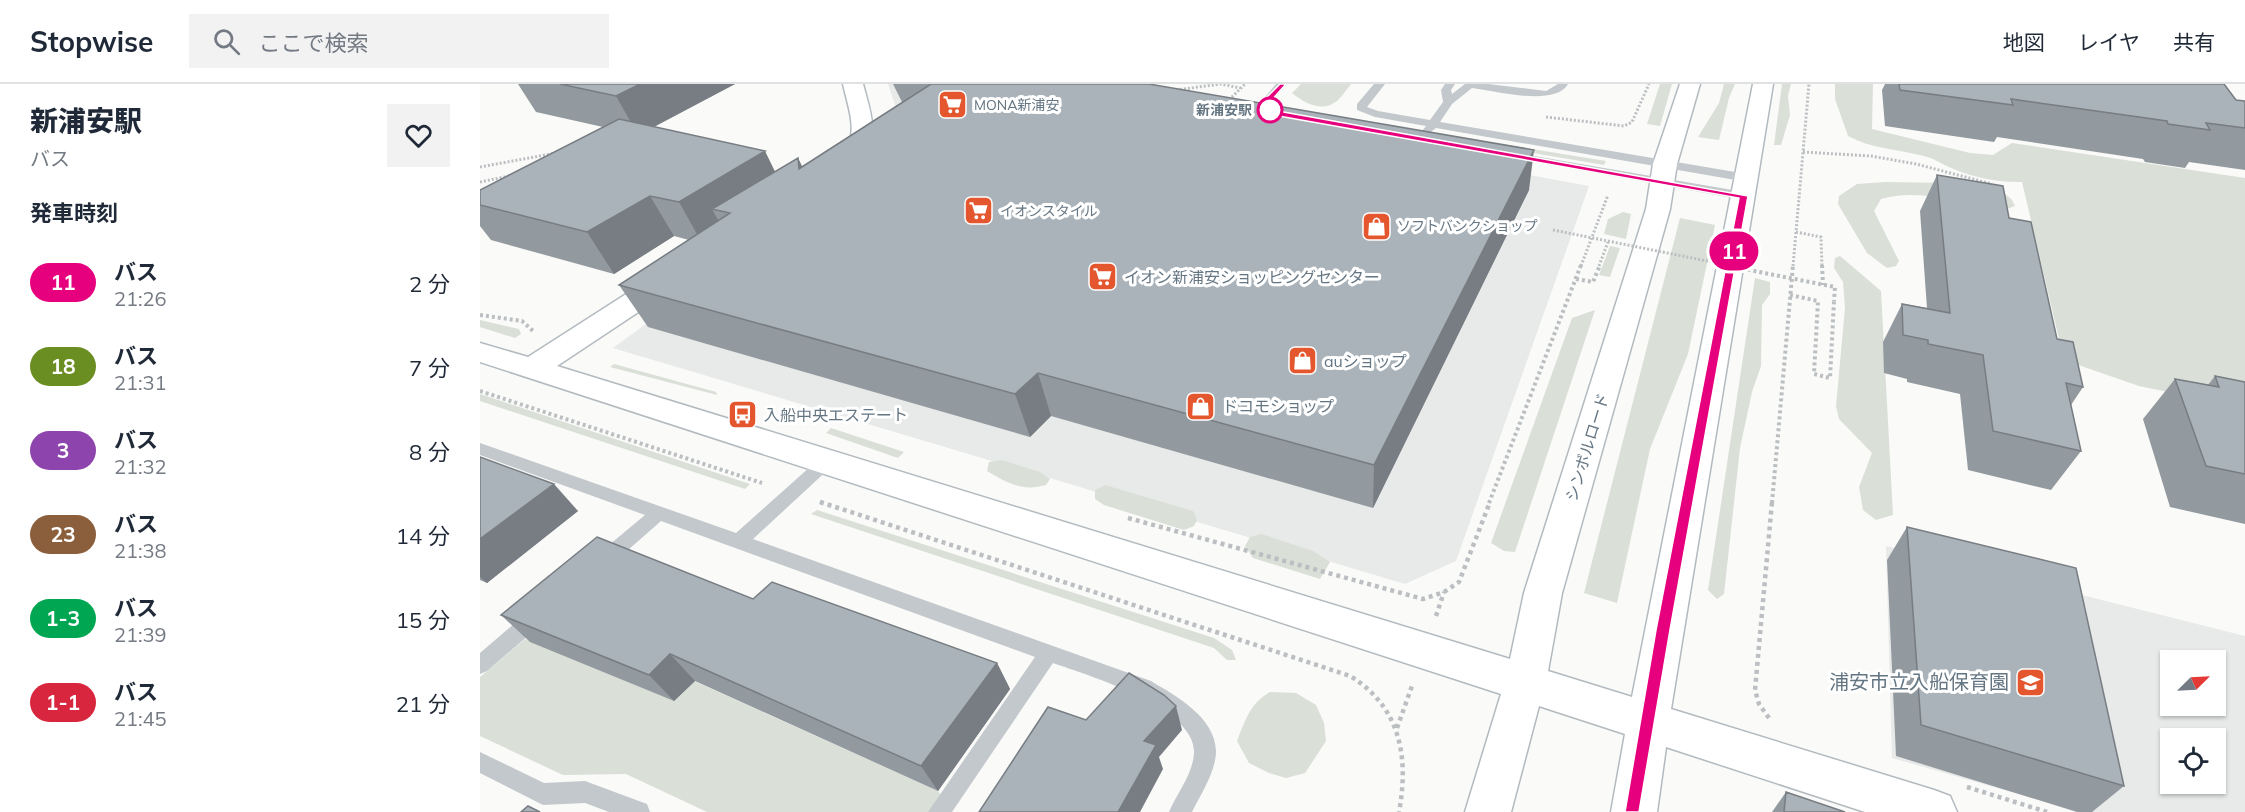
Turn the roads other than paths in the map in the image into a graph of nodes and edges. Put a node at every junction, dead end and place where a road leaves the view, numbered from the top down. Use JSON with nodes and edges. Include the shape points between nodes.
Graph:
{"nodes":[{"id":1,"x":853,"y":84,"type":"edge"},
{"id":2,"x":1282,"y":84,"type":"edge"},
{"id":3,"x":1380,"y":84,"type":"edge"},
{"id":4,"x":1450,"y":84,"type":"edge"},
{"id":5,"x":1563,"y":84,"type":"edge"},
{"id":6,"x":1690,"y":84,"type":"edge"},
{"id":7,"x":1763,"y":84,"type":"edge"},
{"id":8,"x":1448,"y":102,"type":"junction"},
{"id":9,"x":1298,"y":117,"type":"edge"},
{"id":10,"x":1434,"y":123,"type":"junction"},
{"id":11,"x":1433,"y":141,"type":"edge"},
{"id":12,"x":1499,"y":153,"type":"edge"},
{"id":13,"x":1665,"y":173,"type":"junction"},
{"id":14,"x":828,"y":176,"type":"edge"},
{"id":15,"x":1746,"y":187,"type":"junction"},
{"id":16,"x":692,"y":265,"type":"edge"},
{"id":17,"x":480,"y":352,"type":"edge"},
{"id":18,"x":536,"y":353,"type":"junction"},
{"id":19,"x":480,"y":449,"type":"edge"},
{"id":20,"x":826,"y":462,"type":"junction"},
{"id":21,"x":660,"y":512,"type":"junction"},
{"id":22,"x":738,"y":542,"type":"junction"},
{"id":23,"x":588,"y":573,"type":"edge"},
{"id":24,"x":552,"y":604,"type":"edge"},
{"id":25,"x":1049,"y":653,"type":"junction"},
{"id":26,"x":480,"y":664,"type":"edge"},
{"id":27,"x":1525,"y":683,"type":"junction"},
{"id":28,"x":1648,"y":722,"type":"junction"},
{"id":29,"x":480,"y":762,"type":"edge"},
{"id":30,"x":1946,"y":798,"type":"edge"},
{"id":31,"x":639,"y":812,"type":"edge"},
{"id":32,"x":939,"y":812,"type":"edge"},
{"id":33,"x":1180,"y":812,"type":"edge"},
{"id":34,"x":1488,"y":812,"type":"edge"},
{"id":35,"x":1634,"y":812,"type":"edge"}],
"edges":[{"from":1,"to":14,"type":"street","via":[[864,138],[847,164]]},
{"from":2,"to":9,"type":"lane","via":[[1267,101],[1268,109]]},
{"from":3,"to":10,"type":"lane","via":[[1361,108],[1375,114]]},
{"from":4,"to":8,"type":"lane","via":[[1446,90]]},
{"from":5,"to":8,"type":"lane","via":[[1546,94],[1470,85]]},
{"from":6,"to":13,"type":"street","name":"シンボルロード"},
{"from":7,"to":15,"type":"street"},
{"from":8,"to":10,"type":"lane"},
{"from":10,"to":11,"type":"lane","via":[[1422,139]]},
{"from":10,"to":13,"type":"lane"},
{"from":12,"to":13,"type":"lane"},
{"from":13,"to":15,"type":"lane"},
{"from":13,"to":15,"type":"lane"},
{"from":13,"to":27,"type":"street","name":"シンボルロード","via":[[1658,209],[1543,593]]},
{"from":15,"to":28,"type":"street"},
{"from":16,"to":18,"type":"street"},
{"from":17,"to":18,"type":"street"},
{"from":18,"to":20,"type":"street"},
{"from":19,"to":21,"type":"lane"},
{"from":20,"to":22,"type":"lane"},
{"from":20,"to":27,"type":"street"},
{"from":21,"to":22,"type":"lane"},
{"from":21,"to":23,"type":"lane"},
{"from":22,"to":25,"type":"lane"},
{"from":24,"to":26,"type":"lane"},
{"from":25,"to":32,"type":"lane"},
{"from":25,"to":33,"type":"lane","via":[[1144,687],[1178,707],[1199,734],[1205,751]]},
{"from":27,"to":28,"type":"street"},
{"from":27,"to":34,"type":"street","name":"シンボルロード"},
{"from":28,"to":30,"type":"street"},
{"from":28,"to":35,"type":"street"},
{"from":29,"to":31,"type":"lane","via":[[543,794],[585,792]]}]}
